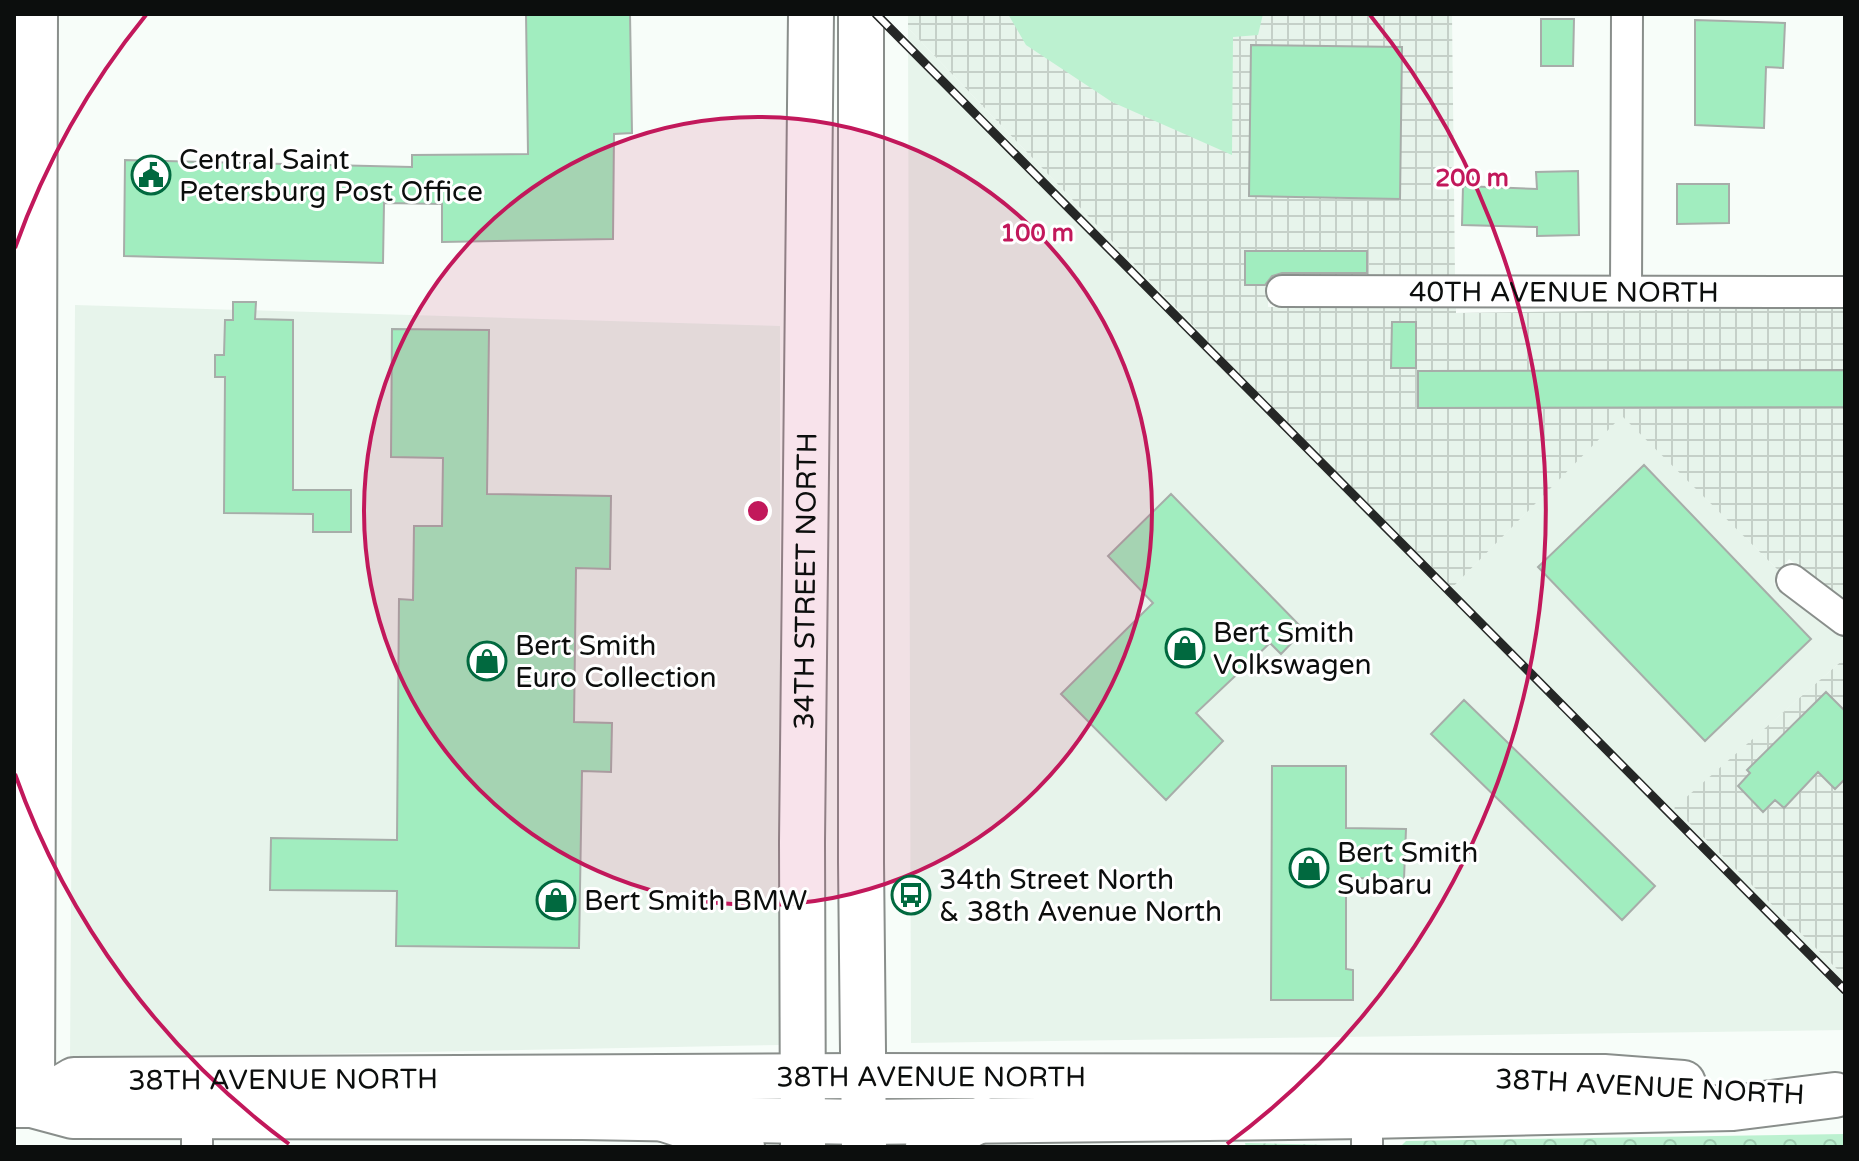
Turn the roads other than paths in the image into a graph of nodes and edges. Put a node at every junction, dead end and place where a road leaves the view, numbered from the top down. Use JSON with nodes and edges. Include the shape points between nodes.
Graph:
{"nodes":[{"id":1,"x":35,"y":14,"type":"edge"},
{"id":2,"x":811,"y":14,"type":"edge"},
{"id":3,"x":861,"y":14,"type":"edge"},
{"id":4,"x":1627,"y":14,"type":"edge"},
{"id":5,"x":1282,"y":291,"type":"dead end"},
{"id":6,"x":1626,"y":291,"type":"junction"},
{"id":7,"x":1845,"y":292,"type":"edge"},
{"id":8,"x":1792,"y":580,"type":"dead end"},
{"id":9,"x":1845,"y":620,"type":"edge"},
{"id":10,"x":862,"y":1076,"type":"junction"},
{"id":11,"x":802,"y":1078,"type":"junction"},
{"id":12,"x":1840,"y":1095,"type":"edge"},
{"id":13,"x":23,"y":1105,"type":"edge"},
{"id":14,"x":1367,"y":1113,"type":"edge"},
{"id":15,"x":664,"y":1119,"type":"junction"},
{"id":16,"x":982,"y":1119,"type":"junction"},
{"id":17,"x":197,"y":1132,"type":"edge"},
{"id":18,"x":803,"y":1134,"type":"edge"},
{"id":19,"x":864,"y":1134,"type":"edge"},
{"id":20,"x":742,"y":1147,"type":"edge"},
{"id":21,"x":928,"y":1147,"type":"edge"}],
"edges":[{"from":1,"to":13,"type":"main road"},
{"from":2,"to":11,"type":"main road","name":"34TH STREET NORTH"},
{"from":3,"to":10,"type":"main road","name":"34TH STREET NORTH"},
{"from":4,"to":6,"type":"street"},
{"from":5,"to":6,"type":"street","name":"40TH AVENUE NORTH"},
{"from":6,"to":7,"type":"street","name":"40TH AVENUE NORTH"},
{"from":8,"to":9,"type":"street"},
{"from":10,"to":11,"type":"main road","name":"38TH AVENUE NORTH"},
{"from":10,"to":14,"type":"main road","name":"38TH AVENUE NORTH"},
{"from":10,"to":19,"type":"main road","name":"34TH STREET NORTH"},
{"from":11,"to":13,"type":"main road","name":"38TH AVENUE NORTH","via":[[74,1080]]},
{"from":11,"to":18,"type":"main road","name":"34TH STREET NORTH"},
{"from":12,"to":14,"type":"main road","name":"38TH AVENUE NORTH","via":[[1604,1077]]},
{"from":13,"to":17,"type":"main road","name":"38TH AVENUE NORTH"},
{"from":14,"to":16,"type":"main road","name":"38TH AVENUE NORTH"},
{"from":15,"to":17,"type":"main road","name":"38TH AVENUE NORTH"},
{"from":15,"to":18,"type":"main road","name":"38TH AVENUE NORTH"},
{"from":15,"to":20,"type":"main road"},
{"from":16,"to":19,"type":"main road","name":"38TH AVENUE NORTH"},
{"from":16,"to":21,"type":"main road"},
{"from":18,"to":19,"type":"main road","name":"38TH AVENUE NORTH"}]}
